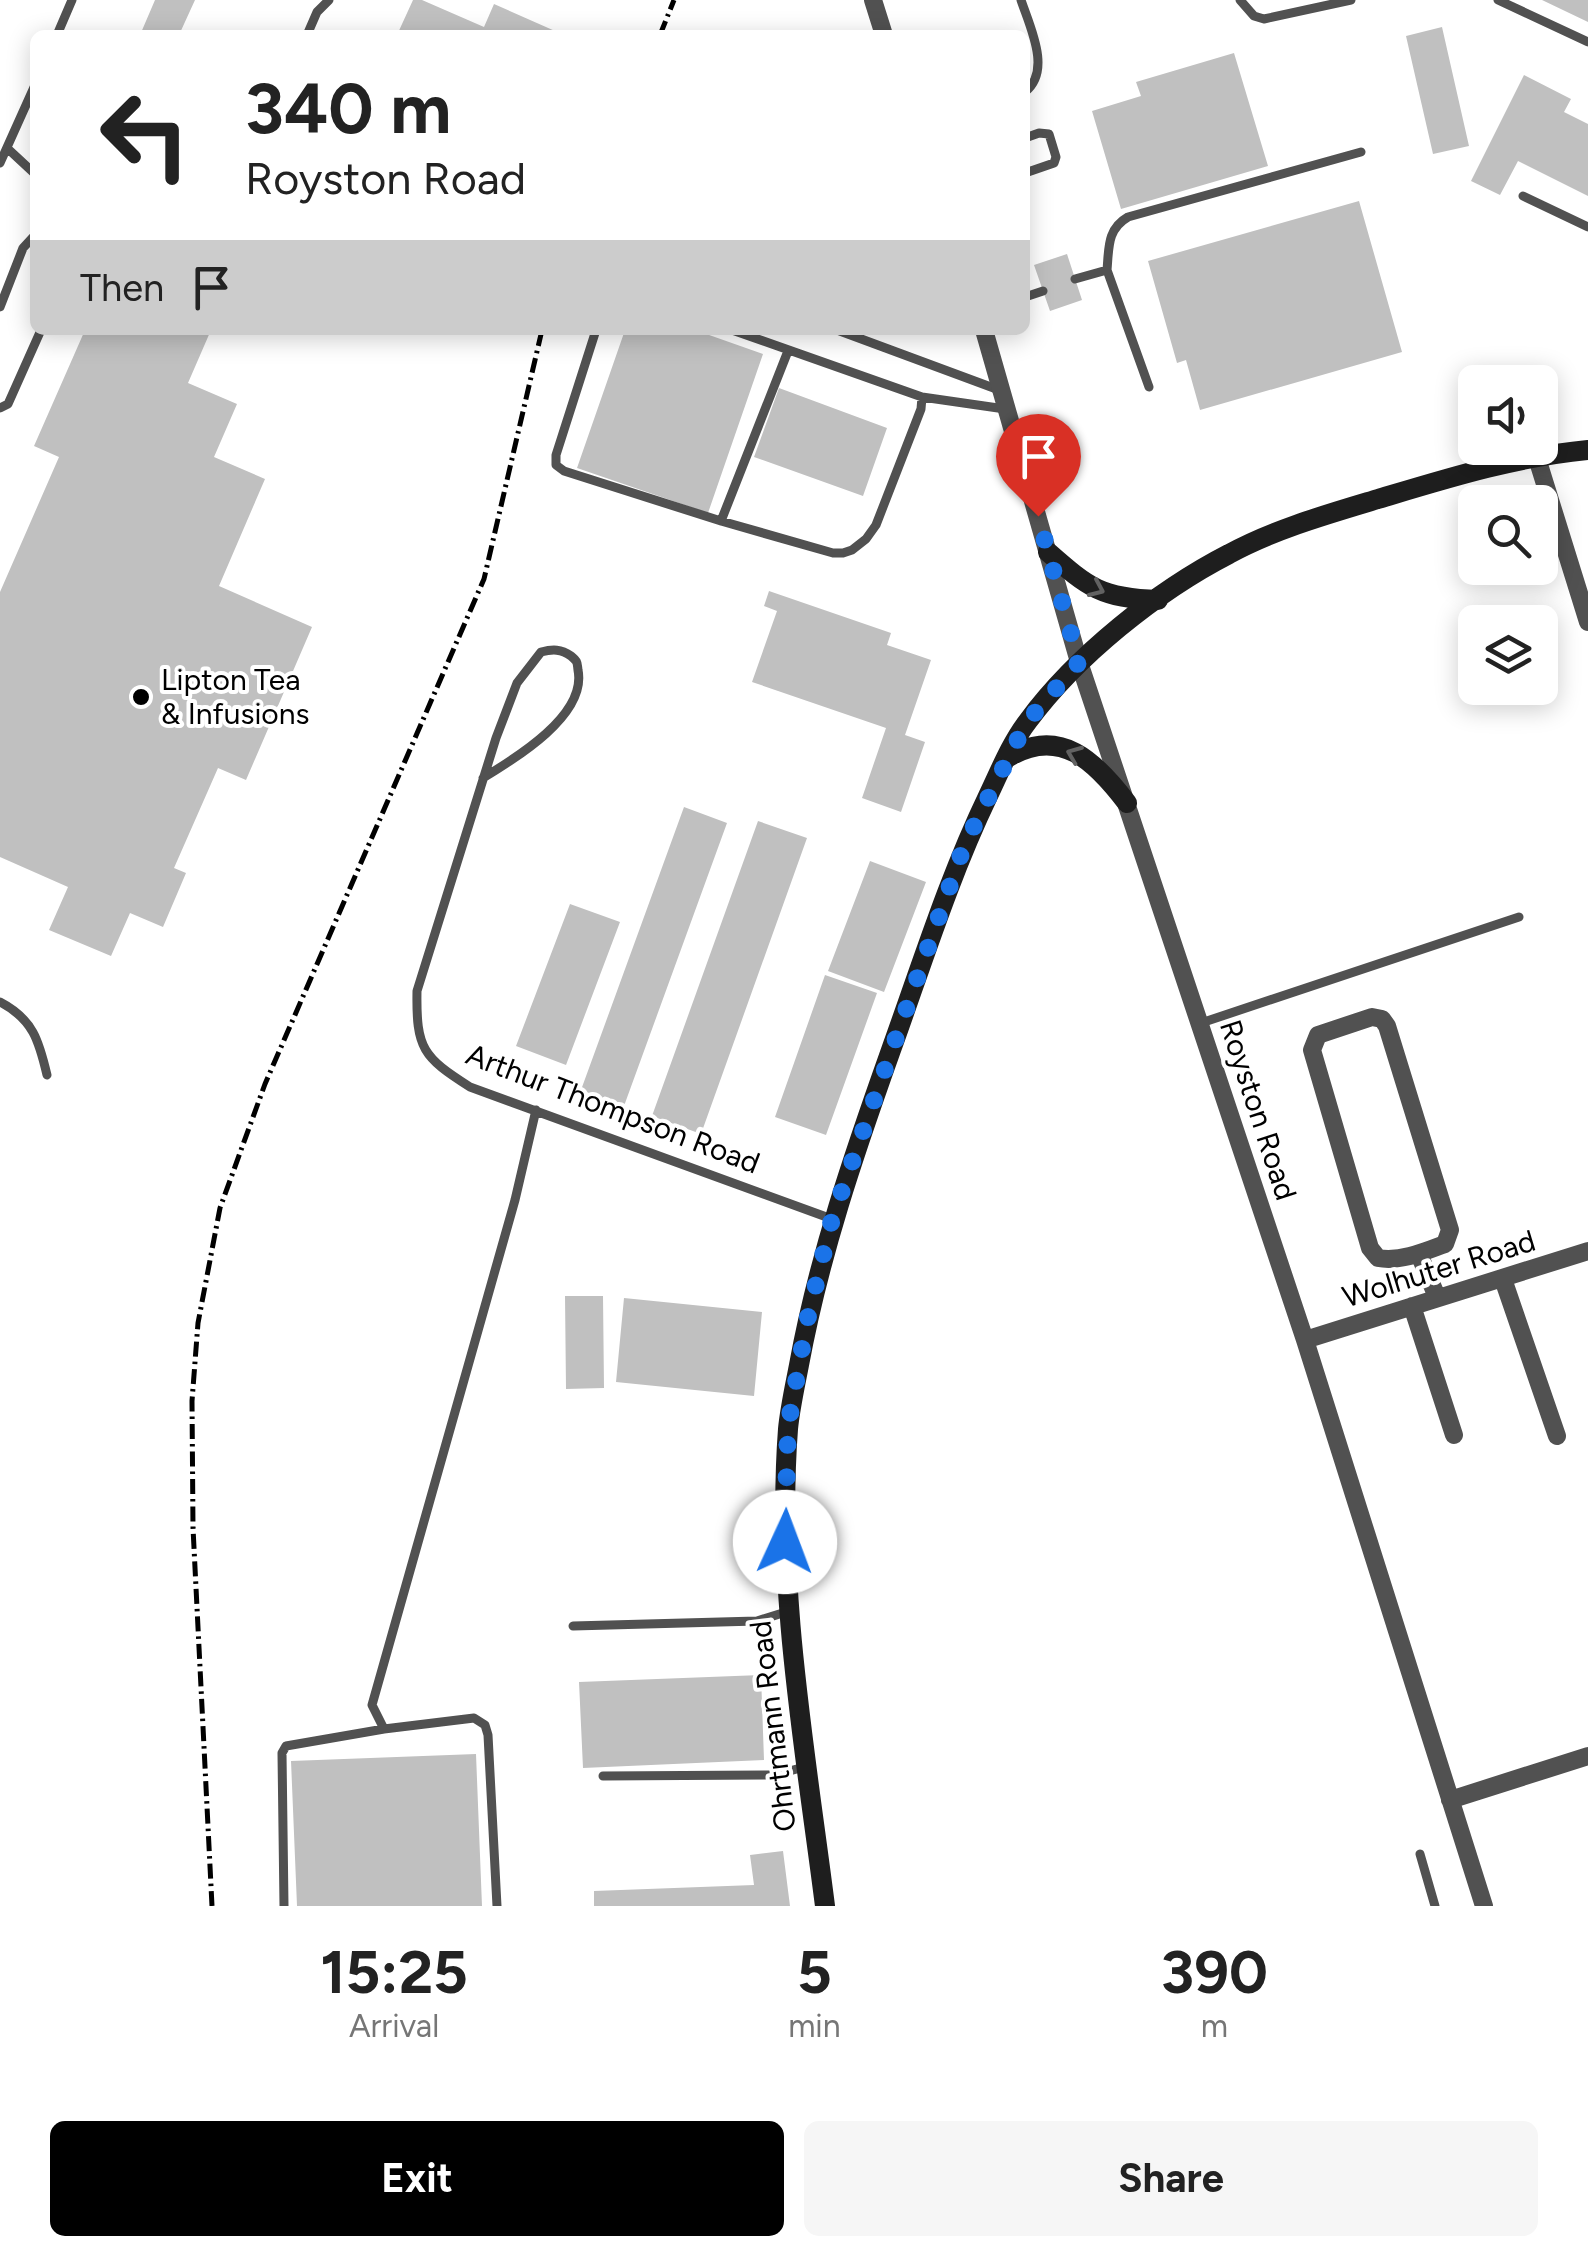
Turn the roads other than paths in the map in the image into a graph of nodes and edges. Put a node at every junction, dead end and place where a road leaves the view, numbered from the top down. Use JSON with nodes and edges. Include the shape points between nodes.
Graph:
{"nodes":[{"id":1,"x":72,"y":0,"type":"edge"},
{"id":2,"x":329,"y":0,"type":"edge"},
{"id":3,"x":873,"y":0,"type":"edge"},
{"id":4,"x":1021,"y":0,"type":"edge"},
{"id":5,"x":1240,"y":0,"type":"edge"},
{"id":6,"x":1351,"y":0,"type":"edge"},
{"id":7,"x":1498,"y":0,"type":"edge"},
{"id":8,"x":59,"y":30,"type":"edge"},
{"id":9,"x":308,"y":30,"type":"edge"},
{"id":10,"x":882,"y":30,"type":"edge"},
{"id":11,"x":1588,"y":42,"type":"edge"},
{"id":12,"x":1030,"y":88,"type":"edge"},
{"id":13,"x":30,"y":109,"type":"edge"},
{"id":14,"x":1030,"y":136,"type":"edge"},
{"id":15,"x":6,"y":148,"type":"junction"},
{"id":16,"x":1361,"y":152,"type":"dead end"},
{"id":17,"x":0,"y":163,"type":"edge"},
{"id":18,"x":30,"y":170,"type":"edge"},
{"id":19,"x":1030,"y":170,"type":"edge"},
{"id":20,"x":1522,"y":196,"type":"dead end"},
{"id":21,"x":1588,"y":227,"type":"edge"},
{"id":22,"x":30,"y":240,"type":"edge"},
{"id":23,"x":1107,"y":270,"type":"junction"},
{"id":24,"x":1075,"y":279,"type":"dead end"},
{"id":25,"x":1043,"y":291,"type":"dead end"},
{"id":26,"x":1030,"y":295,"type":"edge"},
{"id":27,"x":0,"y":307,"type":"edge"},
{"id":28,"x":39,"y":335,"type":"edge"},
{"id":29,"x":594,"y":335,"type":"edge"},
{"id":30,"x":745,"y":335,"type":"edge"},
{"id":31,"x":851,"y":335,"type":"edge"},
{"id":32,"x":985,"y":335,"type":"edge"},
{"id":33,"x":788,"y":352,"type":"junction"},
{"id":34,"x":1150,"y":387,"type":"dead end"},
{"id":35,"x":1001,"y":390,"type":"junction"},
{"id":36,"x":922,"y":397,"type":"junction"},
{"id":37,"x":0,"y":408,"type":"edge"},
{"id":38,"x":1008,"y":409,"type":"junction"},
{"id":39,"x":1588,"y":450,"type":"edge"},
{"id":40,"x":1558,"y":453,"type":"edge"},
{"id":41,"x":1494,"y":465,"type":"edge"},
{"id":42,"x":1539,"y":465,"type":"edge"},
{"id":43,"x":721,"y":522,"type":"junction"},
{"id":44,"x":1048,"y":552,"type":"junction"},
{"id":45,"x":1158,"y":600,"type":"junction"},
{"id":46,"x":1588,"y":622,"type":"edge"},
{"id":47,"x":1079,"y":662,"type":"junction"},
{"id":48,"x":1006,"y":759,"type":"junction"},
{"id":49,"x":483,"y":778,"type":"junction"},
{"id":50,"x":1127,"y":803,"type":"junction"},
{"id":51,"x":1520,"y":917,"type":"dead end"},
{"id":52,"x":0,"y":1002,"type":"edge"},
{"id":53,"x":1200,"y":1023,"type":"junction"},
{"id":54,"x":47,"y":1075,"type":"dead end"},
{"id":55,"x":536,"y":1110,"type":"junction"},
{"id":56,"x":832,"y":1219,"type":"junction"},
{"id":57,"x":1588,"y":1251,"type":"edge"},
{"id":58,"x":1419,"y":1254,"type":"junction"},
{"id":59,"x":1503,"y":1279,"type":"junction"},
{"id":60,"x":1436,"y":1297,"type":"junction"},
{"id":61,"x":1412,"y":1306,"type":"junction"},
{"id":62,"x":1306,"y":1340,"type":"junction"},
{"id":63,"x":1454,"y":1434,"type":"dead end"},
{"id":64,"x":1557,"y":1436,"type":"dead end"},
{"id":65,"x":789,"y":1611,"type":"junction"},
{"id":66,"x":573,"y":1626,"type":"dead end"},
{"id":67,"x":384,"y":1728,"type":"junction"},
{"id":68,"x":1588,"y":1756,"type":"edge"},
{"id":69,"x":807,"y":1766,"type":"junction"},
{"id":70,"x":603,"y":1776,"type":"dead end"},
{"id":71,"x":1450,"y":1800,"type":"junction"},
{"id":72,"x":1420,"y":1854,"type":"dead end"},
{"id":73,"x":284,"y":1906,"type":"edge"},
{"id":74,"x":497,"y":1906,"type":"edge"},
{"id":75,"x":825,"y":1906,"type":"edge"},
{"id":76,"x":1435,"y":1906,"type":"edge"},
{"id":77,"x":1484,"y":1906,"type":"edge"}],
"edges":[{"from":1,"to":8,"type":"lane"},
{"from":2,"to":9,"type":"lane"},
{"from":3,"to":10,"type":"street"},
{"from":4,"to":12,"type":"lane","via":[[1038,68]]},
{"from":5,"to":6,"type":"lane","via":[[1264,19]]},
{"from":7,"to":11,"type":"lane"},
{"from":13,"to":15,"type":"lane"},
{"from":14,"to":19,"type":"lane","via":[[1049,134],[1056,156]]},
{"from":15,"to":17,"type":"lane"},
{"from":15,"to":18,"type":"lane"},
{"from":16,"to":23,"type":"lane","via":[[1128,217],[1111,231]]},
{"from":20,"to":21,"type":"lane"},
{"from":22,"to":27,"type":"lane"},
{"from":23,"to":24,"type":"lane"},
{"from":23,"to":34,"type":"lane"},
{"from":25,"to":26,"type":"lane"},
{"from":28,"to":37,"type":"lane","via":[[8,404]]},
{"from":29,"to":43,"type":"lane","via":[[556,464]]},
{"from":30,"to":33,"type":"lane"},
{"from":31,"to":35,"type":"lane"},
{"from":32,"to":35,"type":"street","name":"Royston Road"},
{"from":33,"to":36,"type":"lane"},
{"from":33,"to":43,"type":"lane"},
{"from":35,"to":38,"type":"street","name":"Royston Road"},
{"from":36,"to":38,"type":"lane"},
{"from":36,"to":43,"type":"lane","via":[[876,525],[852,550],[833,553]]},
{"from":38,"to":44,"type":"street","name":"Royston Road"},
{"from":39,"to":40,"type":"main road","name":"Ohrtmann Road"},
{"from":41,"to":45,"type":"main road","name":"Ohrtmann Road","via":[[1322,516],[1229,553]]},
{"from":42,"to":46,"type":"street"},
{"from":44,"to":45,"type":"main road","one_way":true,"via":[[1086,586]]},
{"from":44,"to":47,"type":"street","name":"Royston Road"},
{"from":45,"to":47,"type":"main road","name":"Ohrtmann Road"},
{"from":47,"to":48,"type":"main road","name":"Ohrtmann Road","via":[[1026,723]]},
{"from":47,"to":50,"type":"street","name":"Royston Road"},
{"from":50,"to":48,"type":"main road","one_way":true,"via":[[1090,760],[1064,748],[1038,745]]},
{"from":48,"to":56,"type":"main road","name":"Ohrtmann Road","via":[[964,846]]},
{"from":49,"to":49,"type":"lane","name":"Arthur Thompson Road","via":[[564,716],[580,682],[570,654],[541,652],[517,684]]},
{"from":49,"to":55,"type":"lane","name":"Arthur Thompson Road","via":[[418,991],[417,1024],[433,1063],[470,1087]]},
{"from":50,"to":53,"type":"street","name":"Royston Road"},
{"from":51,"to":53,"type":"lane"},
{"from":52,"to":54,"type":"lane","via":[[32,1025]]},
{"from":53,"to":62,"type":"street","name":"Royston Road"},
{"from":55,"to":56,"type":"lane","name":"Arthur Thompson Road"},
{"from":55,"to":67,"type":"lane","via":[[372,1706]]},
{"from":56,"to":65,"type":"main road","name":"Ohrtmann Road","via":[[788,1426]]},
{"from":57,"to":59,"type":"street","name":"Wolhuter Road"},
{"from":58,"to":58,"type":"street","via":[[1388,1260],[1374,1255],[1312,1050],[1318,1035],[1372,1017],[1387,1026],[1450,1224],[1445,1244]]},
{"from":58,"to":60,"type":"street"},
{"from":59,"to":60,"type":"street","name":"Wolhuter Road"},
{"from":59,"to":64,"type":"street"},
{"from":60,"to":61,"type":"street","name":"Wolhuter Road"},
{"from":61,"to":62,"type":"street","name":"Wolhuter Road"},
{"from":61,"to":63,"type":"street"},
{"from":62,"to":71,"type":"street","name":"Royston Road"},
{"from":65,"to":66,"type":"lane","via":[[757,1621]]},
{"from":65,"to":69,"type":"main road","name":"Ohrtmann Road"},
{"from":67,"to":73,"type":"lane","via":[[283,1749]]},
{"from":67,"to":74,"type":"lane","via":[[474,1718],[485,1725]]},
{"from":68,"to":71,"type":"street"},
{"from":69,"to":70,"type":"lane","via":[[775,1775]]},
{"from":69,"to":75,"type":"main road","name":"Ohrtmann Road"},
{"from":71,"to":77,"type":"street","name":"Royston Road"},
{"from":72,"to":76,"type":"lane"}]}
